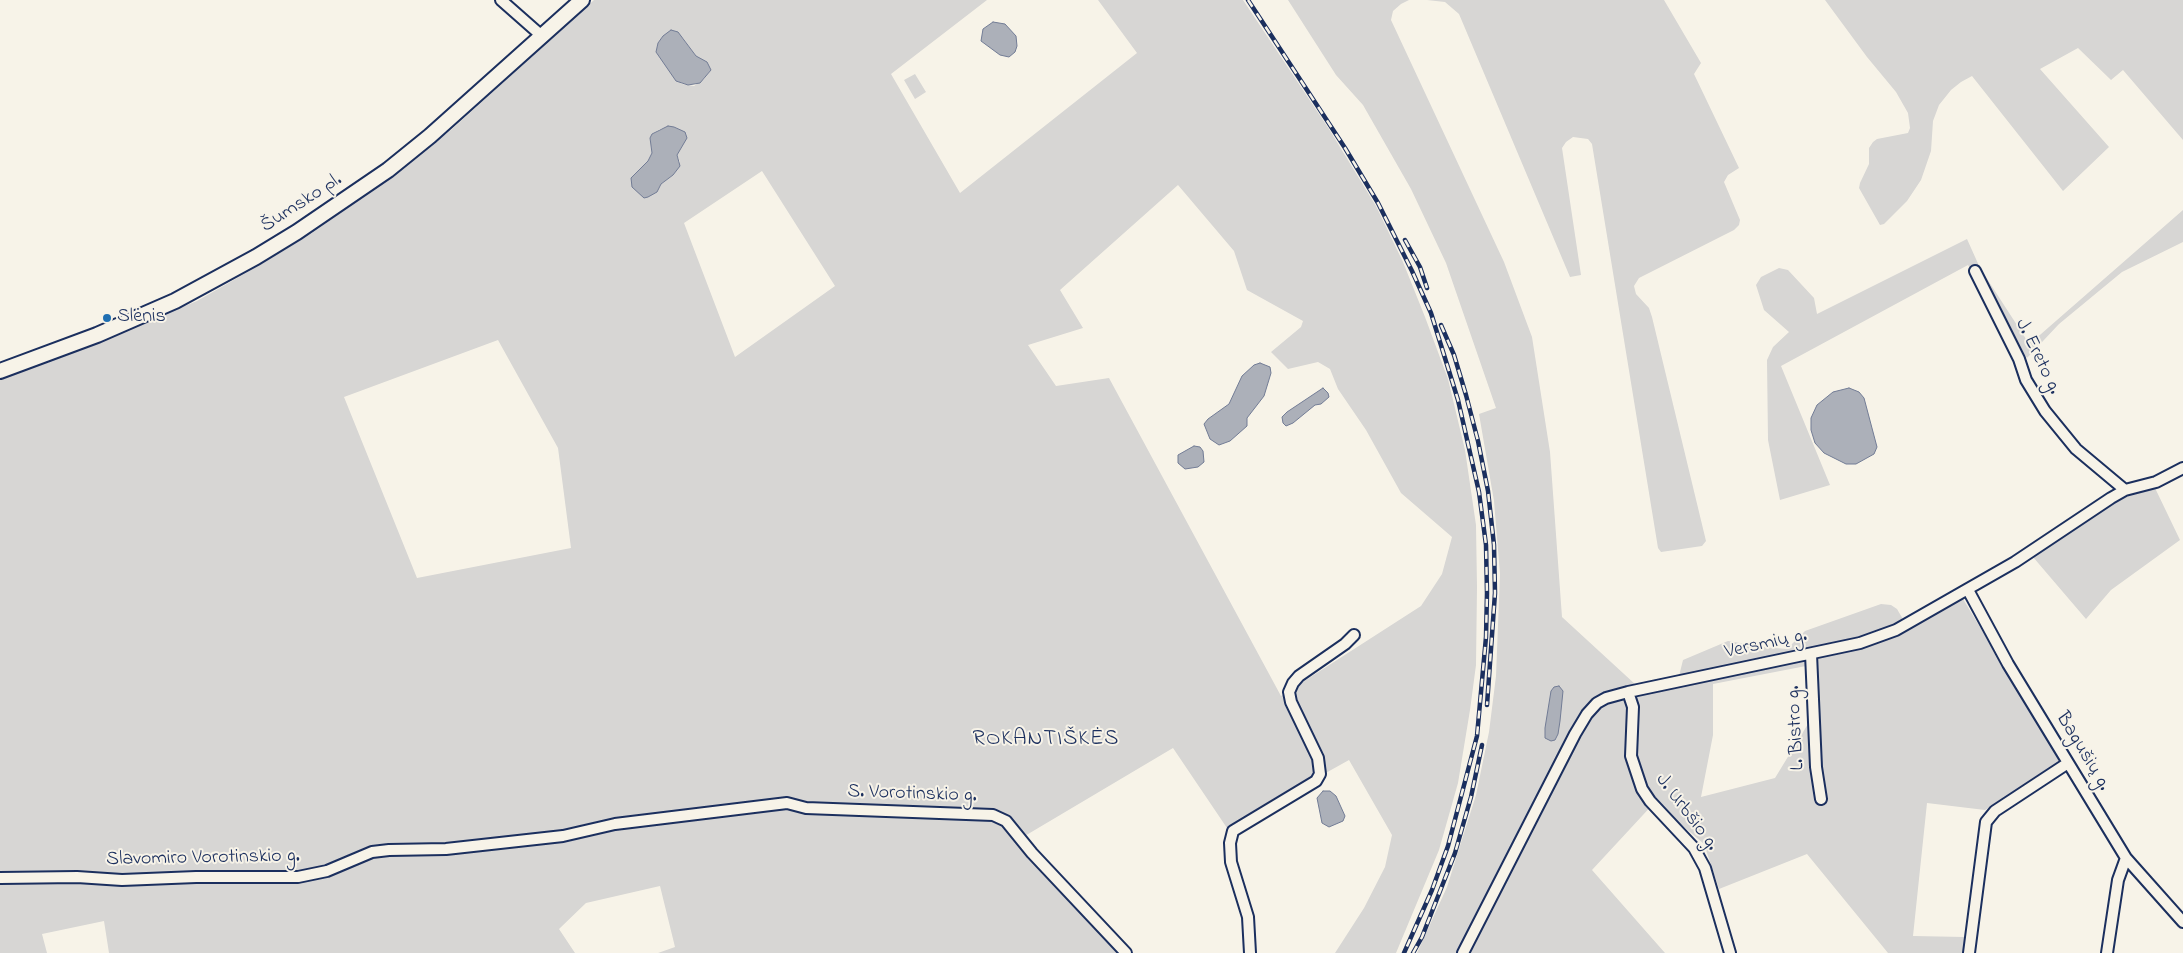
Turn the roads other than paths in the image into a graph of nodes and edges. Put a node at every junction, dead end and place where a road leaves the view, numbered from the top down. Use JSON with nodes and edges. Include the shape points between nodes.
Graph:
{"nodes":[{"id":1,"x":501,"y":0,"type":"edge"},
{"id":2,"x":582,"y":0,"type":"edge"},
{"id":3,"x":543,"y":37,"type":"junction"},
{"id":4,"x":1974,"y":271,"type":"dead end"},
{"id":5,"x":0,"y":371,"type":"edge"},
{"id":6,"x":2183,"y":468,"type":"edge"},
{"id":7,"x":2125,"y":490,"type":"junction"},
{"id":8,"x":1968,"y":590,"type":"junction"},
{"id":9,"x":1354,"y":635,"type":"dead end"},
{"id":10,"x":1811,"y":654,"type":"junction"},
{"id":11,"x":1628,"y":692,"type":"junction"},
{"id":12,"x":2068,"y":763,"type":"junction"},
{"id":13,"x":1821,"y":799,"type":"dead end"},
{"id":14,"x":640,"y":822,"type":"joint"},
{"id":15,"x":2126,"y":858,"type":"junction"},
{"id":16,"x":0,"y":878,"type":"edge"},
{"id":17,"x":2183,"y":922,"type":"edge"},
{"id":18,"x":1126,"y":953,"type":"edge"},
{"id":19,"x":1250,"y":953,"type":"edge"},
{"id":20,"x":1464,"y":953,"type":"edge"},
{"id":21,"x":1730,"y":953,"type":"edge"},
{"id":22,"x":1969,"y":953,"type":"edge"},
{"id":23,"x":2108,"y":953,"type":"edge"}],
"edges":[{"from":1,"to":3,"type":"street"},
{"from":2,"to":3,"type":"main road","name":"Šumsko pl."},
{"from":3,"to":5,"type":"main road","name":"Šumsko pl.","via":[[388,170],[273,247],[214,281],[142,316]]},
{"from":4,"to":7,"type":"street","name":"J. Ereto g.","via":[[2019,359],[2026,380],[2045,411],[2076,449]]},
{"from":6,"to":7,"type":"street","name":"Versmių g.","via":[[2156,482]]},
{"from":7,"to":8,"type":"street","name":"Versmių g."},
{"from":8,"to":10,"type":"street","name":"Versmių g.","via":[[1896,630],[1860,643]]},
{"from":8,"to":12,"type":"street","name":"Bagušių g."},
{"from":9,"to":19,"type":"street","via":[[1299,676],[1289,692],[1318,758],[1320,767],[1316,781],[1233,830],[1231,862],[1248,917]]},
{"from":10,"to":11,"type":"street","name":"Versmių g."},
{"from":10,"to":13,"type":"street","name":"L. Bistro g.","via":[[1816,767]]},
{"from":11,"to":20,"type":"street","name":"Versmių g.","via":[[1606,698],[1587,714]]},
{"from":11,"to":21,"type":"street","name":"J. Urbšio g.","via":[[1633,707],[1631,756],[1642,789],[1694,848],[1705,868]]},
{"from":12,"to":15,"type":"street","name":"Bagušių g."},
{"from":12,"to":22,"type":"street","via":[[1995,811],[1986,822]]},
{"from":14,"to":16,"type":"street","name":"Slavomiro Vorotinskio g.","via":[[615,824],[563,836],[446,849],[372,852],[327,870],[298,877]]},
{"from":14,"to":18,"type":"street","name":"S. Vorotinskio g.","via":[[787,803],[806,808],[993,815],[1006,821]]},
{"from":15,"to":17,"type":"street","name":"Bagušių g."},
{"from":15,"to":23,"type":"street","via":[[2118,880]]}]}
